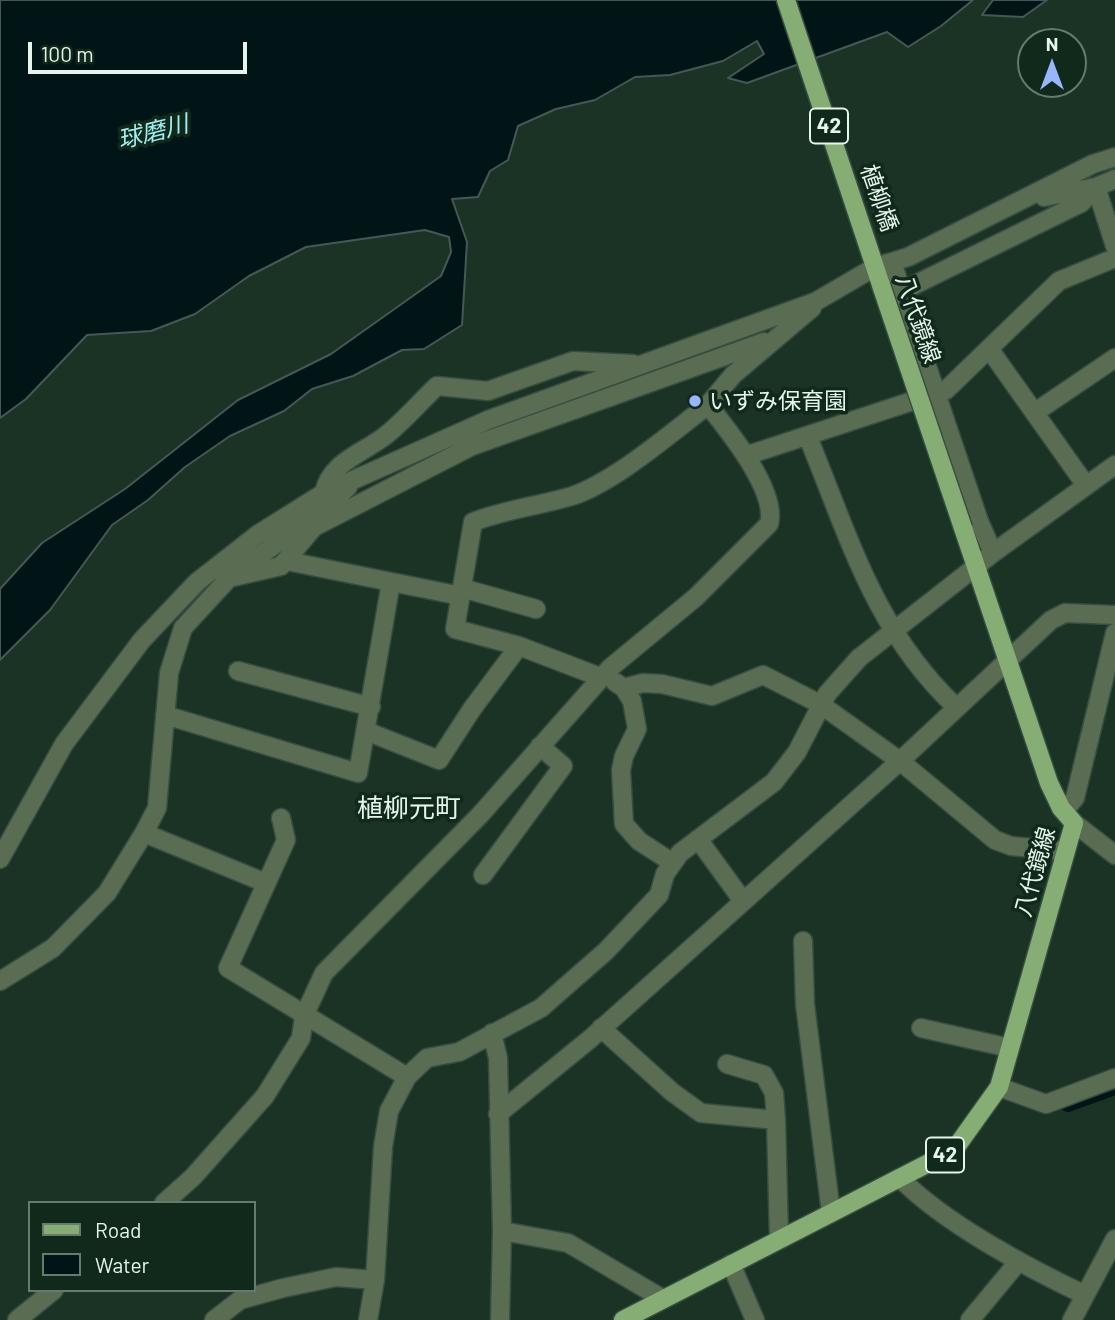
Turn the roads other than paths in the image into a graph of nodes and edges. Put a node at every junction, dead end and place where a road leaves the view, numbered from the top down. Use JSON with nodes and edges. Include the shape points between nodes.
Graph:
{"nodes":[{"id":1,"x":786,"y":0,"type":"edge"},
{"id":2,"x":1115,"y":157,"type":"edge"},
{"id":3,"x":1115,"y":179,"type":"edge"},
{"id":4,"x":1096,"y":187,"type":"junction"},
{"id":5,"x":1023,"y":201,"type":"junction"},
{"id":6,"x":1115,"y":246,"type":"edge"},
{"id":7,"x":1115,"y":258,"type":"edge"},
{"id":8,"x":880,"y":260,"type":"junction"},
{"id":9,"x":902,"y":292,"type":"junction"},
{"id":10,"x":815,"y":302,"type":"junction"},
{"id":11,"x":773,"y":339,"type":"junction"},
{"id":12,"x":990,"y":350,"type":"junction"},
{"id":13,"x":1115,"y":358,"type":"edge"},
{"id":14,"x":641,"y":365,"type":"junction"},
{"id":15,"x":937,"y":393,"type":"junction"},
{"id":16,"x":708,"y":405,"type":"junction"},
{"id":17,"x":1037,"y":411,"type":"junction"},
{"id":18,"x":807,"y":437,"type":"junction"},
{"id":19,"x":748,"y":455,"type":"junction"},
{"id":20,"x":1115,"y":465,"type":"edge"},
{"id":21,"x":1085,"y":484,"type":"junction"},
{"id":22,"x":326,"y":500,"type":"junction"},
{"id":23,"x":314,"y":527,"type":"junction"},
{"id":24,"x":993,"y":553,"type":"junction"},
{"id":25,"x":286,"y":561,"type":"junction"},
{"id":26,"x":974,"y":568,"type":"junction"},
{"id":27,"x":229,"y":578,"type":"junction"},
{"id":28,"x":391,"y":582,"type":"junction"},
{"id":29,"x":461,"y":592,"type":"junction"},
{"id":30,"x":536,"y":609,"type":"dead end"},
{"id":31,"x":1115,"y":615,"type":"edge"},
{"id":32,"x":892,"y":632,"type":"junction"},
{"id":33,"x":1115,"y":633,"type":"edge"},
{"id":34,"x":519,"y":646,"type":"junction"},
{"id":35,"x":1005,"y":660,"type":"junction"},
{"id":36,"x":238,"y":671,"type":"dead end"},
{"id":37,"x":602,"y":676,"type":"junction"},
{"id":38,"x":624,"y":688,"type":"junction"},
{"id":39,"x":820,"y":704,"type":"junction"},
{"id":40,"x":371,"y":707,"type":"junction"},
{"id":41,"x":956,"y":707,"type":"junction"},
{"id":42,"x":166,"y":715,"type":"junction"},
{"id":43,"x":366,"y":731,"type":"junction"},
{"id":44,"x":540,"y":746,"type":"junction"},
{"id":45,"x":900,"y":761,"type":"junction"},
{"id":46,"x":1061,"y":807,"type":"junction"},
{"id":47,"x":281,"y":818,"type":"dead end"},
{"id":48,"x":1074,"y":823,"type":"junction"},
{"id":49,"x":144,"y":833,"type":"junction"},
{"id":50,"x":698,"y":839,"type":"junction"},
{"id":51,"x":1113,"y":849,"type":"edge"},
{"id":52,"x":1066,"y":851,"type":"junction"},
{"id":53,"x":0,"y":859,"type":"edge"},
{"id":54,"x":673,"y":863,"type":"junction"},
{"id":55,"x":483,"y":875,"type":"dead end"},
{"id":56,"x":266,"y":883,"type":"junction"},
{"id":57,"x":743,"y":901,"type":"junction"},
{"id":58,"x":803,"y":941,"type":"dead end"},
{"id":59,"x":0,"y":982,"type":"edge"},
{"id":60,"x":304,"y":1016,"type":"junction"},
{"id":61,"x":601,"y":1028,"type":"junction"},
{"id":62,"x":921,"y":1028,"type":"dead end"},
{"id":63,"x":492,"y":1033,"type":"junction"},
{"id":64,"x":1010,"y":1048,"type":"junction"},
{"id":65,"x":727,"y":1064,"type":"dead end"},
{"id":66,"x":407,"y":1077,"type":"junction"},
{"id":67,"x":1115,"y":1078,"type":"edge"},
{"id":68,"x":999,"y":1087,"type":"junction"},
{"id":69,"x":498,"y":1114,"type":"junction"},
{"id":70,"x":776,"y":1120,"type":"junction"},
{"id":71,"x":900,"y":1178,"type":"junction"},
{"id":72,"x":166,"y":1201,"type":"edge"},
{"id":73,"x":831,"y":1213,"type":"junction"},
{"id":74,"x":502,"y":1231,"type":"junction"},
{"id":75,"x":779,"y":1239,"type":"junction"},
{"id":76,"x":1115,"y":1239,"type":"edge"},
{"id":77,"x":1019,"y":1261,"type":"junction"},
{"id":78,"x":731,"y":1264,"type":"junction"},
{"id":79,"x":375,"y":1280,"type":"junction"},
{"id":80,"x":52,"y":1292,"type":"edge"},
{"id":81,"x":1085,"y":1295,"type":"junction"},
{"id":82,"x":663,"y":1299,"type":"junction"},
{"id":83,"x":17,"y":1320,"type":"edge"},
{"id":84,"x":214,"y":1320,"type":"edge"},
{"id":85,"x":368,"y":1320,"type":"edge"},
{"id":86,"x":500,"y":1320,"type":"edge"},
{"id":87,"x":623,"y":1320,"type":"edge"},
{"id":88,"x":755,"y":1320,"type":"edge"},
{"id":89,"x":970,"y":1320,"type":"edge"},
{"id":90,"x":1072,"y":1320,"type":"edge"}],
"edges":[{"from":1,"to":8,"type":"main road","name":"植柳橋","number":"42"},
{"from":2,"to":5,"type":"street"},
{"from":3,"to":4,"type":"street"},
{"from":4,"to":5,"type":"street"},
{"from":4,"to":6,"type":"street"},
{"from":4,"to":9,"type":"street","via":[[1082,203]]},
{"from":5,"to":8,"type":"street","via":[[908,257]]},
{"from":7,"to":12,"type":"street","via":[[1059,281]]},
{"from":8,"to":9,"type":"street"},
{"from":8,"to":10,"type":"street"},
{"from":8,"to":26,"type":"main road","name":"八代鏡線","number":"42","bridge":true,"via":[[881,285]]},
{"from":9,"to":15,"type":"street"},
{"from":10,"to":11,"type":"street","via":[[810,312]]},
{"from":10,"to":14,"type":"street"},
{"from":11,"to":16,"type":"street"},
{"from":11,"to":23,"type":"street","via":[[472,446]]},
{"from":12,"to":15,"type":"street"},
{"from":12,"to":17,"type":"street"},
{"from":13,"to":17,"type":"street"},
{"from":14,"to":22,"type":"street","via":[[488,419],[354,480]]},
{"from":14,"to":22,"type":"street","via":[[573,361],[488,391],[437,386],[384,437],[354,453],[326,482]]},
{"from":15,"to":18,"type":"street"},
{"from":15,"to":24,"type":"street"},
{"from":16,"to":19,"type":"street"},
{"from":16,"to":29,"type":"street","via":[[622,468],[574,495],[506,509],[472,522]]},
{"from":17,"to":21,"type":"street"},
{"from":18,"to":19,"type":"street"},
{"from":18,"to":32,"type":"street","via":[[876,605]]},
{"from":19,"to":37,"type":"street","via":[[772,514],[769,524],[695,597]]},
{"from":20,"to":21,"type":"street"},
{"from":21,"to":24,"type":"street"},
{"from":22,"to":23,"type":"street"},
{"from":22,"to":27,"type":"street"},
{"from":22,"to":53,"type":"street","via":[[257,536],[197,582],[142,640],[64,744]]},
{"from":23,"to":25,"type":"street"},
{"from":24,"to":26,"type":"street"},
{"from":25,"to":27,"type":"street"},
{"from":25,"to":28,"type":"street"},
{"from":26,"to":32,"type":"street"},
{"from":26,"to":35,"type":"main road","name":"八代鏡線","number":"42"},
{"from":27,"to":42,"type":"street","via":[[183,628],[169,673]]},
{"from":28,"to":29,"type":"street"},
{"from":28,"to":40,"type":"street"},
{"from":29,"to":30,"type":"street"},
{"from":29,"to":34,"type":"street","via":[[455,629]]},
{"from":31,"to":35,"type":"street","via":[[1058,615]]},
{"from":32,"to":39,"type":"street","via":[[859,658]]},
{"from":32,"to":41,"type":"street","via":[[925,678]]},
{"from":33,"to":46,"type":"street","via":[[1075,798]]},
{"from":34,"to":37,"type":"street"},
{"from":34,"to":43,"type":"street","via":[[439,761]]},
{"from":35,"to":41,"type":"street"},
{"from":35,"to":46,"type":"main road","name":"八代鏡線","number":"42"},
{"from":36,"to":40,"type":"street"},
{"from":37,"to":38,"type":"street"},
{"from":37,"to":44,"type":"street"},
{"from":38,"to":39,"type":"street","via":[[662,684],[712,696],[763,675]]},
{"from":38,"to":54,"type":"street","via":[[632,701],[637,729],[621,770],[624,824],[639,841]]},
{"from":39,"to":45,"type":"street"},
{"from":39,"to":50,"type":"street","via":[[797,752],[774,782]]},
{"from":40,"to":43,"type":"street"},
{"from":41,"to":45,"type":"street"},
{"from":42,"to":43,"type":"street","via":[[358,773]]},
{"from":42,"to":49,"type":"street","via":[[158,808]]},
{"from":44,"to":55,"type":"street","via":[[563,766]]},
{"from":44,"to":60,"type":"street","via":[[411,888],[324,973]]},
{"from":45,"to":52,"type":"street","via":[[995,840],[1023,848]]},
{"from":45,"to":57,"type":"street"},
{"from":46,"to":48,"type":"main road","name":"八代鏡線","number":"42"},
{"from":47,"to":56,"type":"street","via":[[286,839]]},
{"from":48,"to":51,"type":"street"},
{"from":48,"to":52,"type":"main road","name":"八代鏡線","number":"42"},
{"from":49,"to":56,"type":"street"},
{"from":49,"to":59,"type":"street","via":[[98,902],[53,948]]},
{"from":50,"to":54,"type":"street"},
{"from":50,"to":57,"type":"street"},
{"from":52,"to":64,"type":"main road","name":"八代鏡線","number":"42"},
{"from":54,"to":63,"type":"street","via":[[659,895],[606,951],[541,1008]]},
{"from":56,"to":60,"type":"street","via":[[228,968]]},
{"from":57,"to":61,"type":"street"},
{"from":58,"to":73,"type":"street","via":[[805,1004]]},
{"from":60,"to":66,"type":"street"},
{"from":60,"to":72,"type":"street","via":[[301,1038],[265,1096]]},
{"from":61,"to":69,"type":"street"},
{"from":61,"to":70,"type":"street","via":[[701,1113]]},
{"from":62,"to":64,"type":"street"},
{"from":63,"to":66,"type":"street","via":[[459,1052],[427,1058]]},
{"from":63,"to":69,"type":"street","via":[[498,1058]]},
{"from":64,"to":68,"type":"main road","name":"八代鏡線","number":"42"},
{"from":65,"to":70,"type":"street","via":[[764,1075],[774,1093]]},
{"from":66,"to":79,"type":"street","via":[[389,1111],[383,1147]]},
{"from":67,"to":68,"type":"street","via":[[1046,1104]]},
{"from":68,"to":71,"type":"main road","name":"八代鏡線","number":"42","via":[[954,1150]]},
{"from":69,"to":74,"type":"street"},
{"from":70,"to":75,"type":"street"},
{"from":71,"to":73,"type":"main road","name":"八代鏡線","number":"42"},
{"from":71,"to":77,"type":"street","via":[[918,1196]]},
{"from":73,"to":75,"type":"main road","name":"八代鏡線","number":"42"},
{"from":74,"to":82,"type":"street","via":[[568,1243]]},
{"from":74,"to":86,"type":"street"},
{"from":75,"to":78,"type":"main road","name":"八代鏡線","number":"42"},
{"from":76,"to":81,"type":"street"},
{"from":77,"to":81,"type":"street"},
{"from":77,"to":89,"type":"street"},
{"from":78,"to":82,"type":"main road","name":"八代鏡線","number":"42"},
{"from":78,"to":88,"type":"street"},
{"from":79,"to":84,"type":"street","via":[[336,1277],[283,1288],[240,1300]]},
{"from":79,"to":85,"type":"street"},
{"from":80,"to":83,"type":"street"},
{"from":81,"to":90,"type":"street"},
{"from":82,"to":87,"type":"main road","name":"八代鏡線","number":"42"}]}
